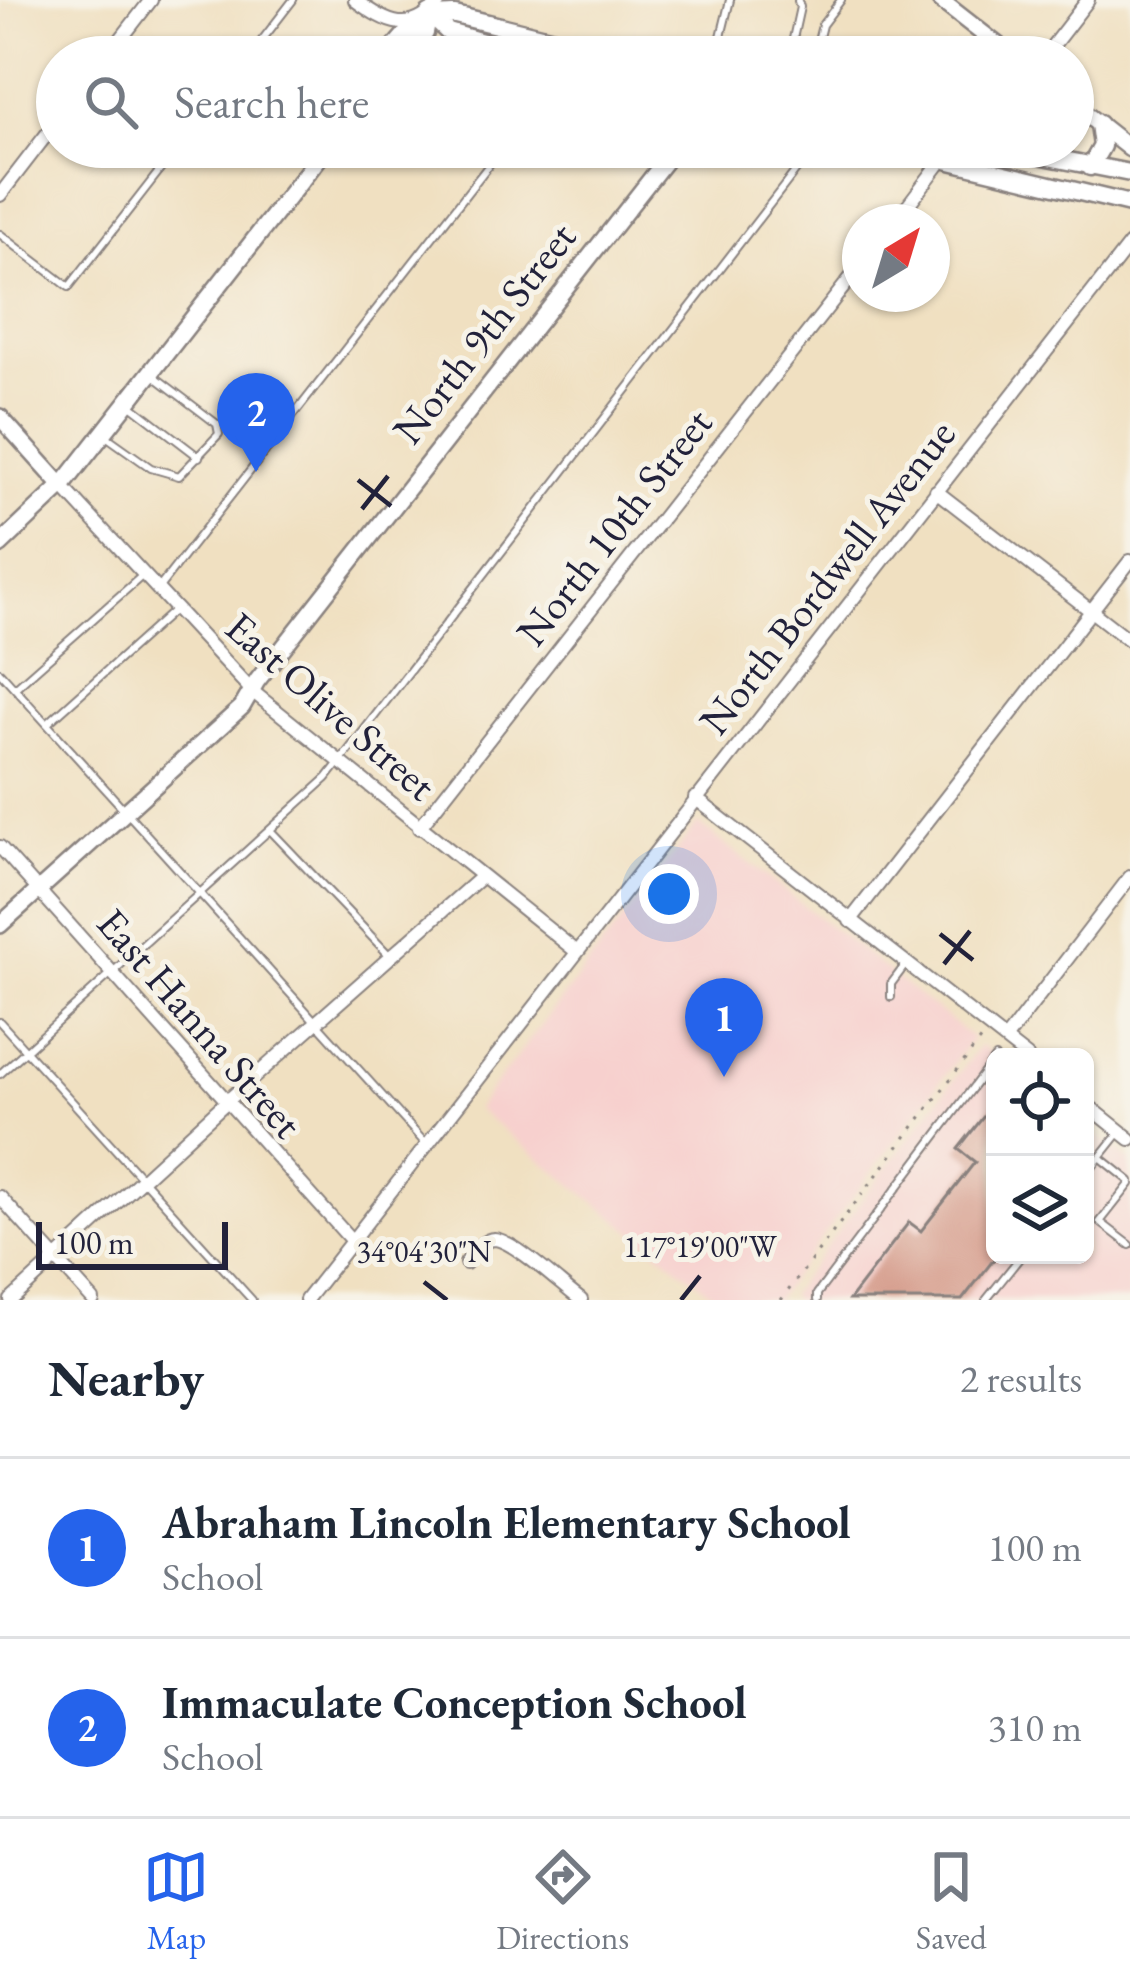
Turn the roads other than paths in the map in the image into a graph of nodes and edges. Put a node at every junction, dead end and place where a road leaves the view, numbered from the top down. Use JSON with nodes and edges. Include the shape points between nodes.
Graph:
{"nodes":[{"id":1,"x":151,"y":0,"type":"edge"},
{"id":2,"x":293,"y":0,"type":"edge"},
{"id":3,"x":356,"y":0,"type":"edge"},
{"id":4,"x":730,"y":0,"type":"edge"},
{"id":5,"x":797,"y":0,"type":"edge"},
{"id":6,"x":841,"y":0,"type":"edge"},
{"id":7,"x":940,"y":0,"type":"edge"},
{"id":8,"x":1088,"y":0,"type":"edge"},
{"id":9,"x":435,"y":7,"type":"edge"},
{"id":10,"x":385,"y":22,"type":"junction"},
{"id":11,"x":123,"y":36,"type":"edge"},
{"id":12,"x":265,"y":36,"type":"edge"},
{"id":13,"x":389,"y":36,"type":"edge"},
{"id":14,"x":421,"y":36,"type":"edge"},
{"id":15,"x":462,"y":36,"type":"edge"},
{"id":16,"x":541,"y":36,"type":"edge"},
{"id":17,"x":721,"y":36,"type":"edge"},
{"id":18,"x":794,"y":36,"type":"edge"},
{"id":19,"x":819,"y":36,"type":"edge"},
{"id":20,"x":986,"y":36,"type":"edge"},
{"id":21,"x":1060,"y":36,"type":"edge"},
{"id":22,"x":1094,"y":121,"type":"edge"},
{"id":23,"x":1099,"y":124,"type":"junction"},
{"id":24,"x":36,"y":148,"type":"edge"},
{"id":25,"x":1130,"y":149,"type":"edge"},
{"id":26,"x":1094,"y":160,"type":"edge"},
{"id":27,"x":162,"y":168,"type":"edge"},
{"id":28,"x":311,"y":168,"type":"edge"},
{"id":29,"x":487,"y":168,"type":"edge"},
{"id":30,"x":660,"y":168,"type":"edge"},
{"id":31,"x":798,"y":168,"type":"edge"},
{"id":32,"x":936,"y":168,"type":"edge"},
{"id":33,"x":1002,"y":168,"type":"edge"},
{"id":34,"x":1094,"y":168,"type":"edge"},
{"id":35,"x":1130,"y":173,"type":"edge"},
{"id":36,"x":0,"y":195,"type":"edge"},
{"id":37,"x":909,"y":204,"type":"edge"},
{"id":38,"x":1130,"y":204,"type":"edge"},
{"id":39,"x":0,"y":234,"type":"edge"},
{"id":40,"x":1130,"y":244,"type":"edge"},
{"id":41,"x":842,"y":289,"type":"edge"},
{"id":42,"x":150,"y":374,"type":"junction"},
{"id":43,"x":128,"y":402,"type":"junction"},
{"id":44,"x":0,"y":417,"type":"edge"},
{"id":45,"x":103,"y":434,"type":"junction"},
{"id":46,"x":199,"y":457,"type":"junction"},
{"id":47,"x":62,"y":485,"type":"junction"},
{"id":48,"x":936,"y":491,"type":"junction"},
{"id":49,"x":0,"y":545,"type":"edge"},
{"id":50,"x":1130,"y":561,"type":"edge"},
{"id":51,"x":143,"y":574,"type":"junction"},
{"id":52,"x":158,"y":589,"type":"junction"},
{"id":53,"x":176,"y":609,"type":"junction"},
{"id":54,"x":1092,"y":610,"type":"junction"},
{"id":55,"x":1130,"y":641,"type":"edge"},
{"id":56,"x":0,"y":672,"type":"edge"},
{"id":57,"x":14,"y":688,"type":"junction"},
{"id":58,"x":252,"y":691,"type":"junction"},
{"id":59,"x":47,"y":724,"type":"junction"},
{"id":60,"x":338,"y":762,"type":"junction"},
{"id":61,"x":695,"y":798,"type":"junction"},
{"id":62,"x":126,"y":812,"type":"junction"},
{"id":63,"x":419,"y":828,"type":"junction"},
{"id":64,"x":270,"y":830,"type":"junction"},
{"id":65,"x":0,"y":847,"type":"edge"},
{"id":66,"x":1130,"y":877,"type":"edge"},
{"id":67,"x":481,"y":878,"type":"junction"},
{"id":68,"x":39,"y":890,"type":"junction"},
{"id":69,"x":200,"y":894,"type":"junction"},
{"id":70,"x":850,"y":921,"type":"junction"},
{"id":71,"x":0,"y":925,"type":"edge"},
{"id":72,"x":577,"y":952,"type":"junction"},
{"id":73,"x":391,"y":957,"type":"junction"},
{"id":74,"x":906,"y":964,"type":"junction"},
{"id":75,"x":113,"y":974,"type":"junction"},
{"id":76,"x":891,"y":997,"type":"dead end"},
{"id":77,"x":0,"y":1022,"type":"edge"},
{"id":78,"x":316,"y":1022,"type":"junction"},
{"id":79,"x":1005,"y":1040,"type":"junction"},
{"id":80,"x":1001,"y":1048,"type":"edge"},
{"id":81,"x":1015,"y":1048,"type":"edge"},
{"id":82,"x":26,"y":1051,"type":"junction"},
{"id":83,"x":986,"y":1071,"type":"edge"},
{"id":84,"x":0,"y":1074,"type":"edge"},
{"id":85,"x":225,"y":1103,"type":"junction"},
{"id":86,"x":1094,"y":1110,"type":"edge"},
{"id":87,"x":1125,"y":1135,"type":"edge"},
{"id":88,"x":428,"y":1146,"type":"junction"},
{"id":89,"x":1100,"y":1157,"type":"junction"},
{"id":90,"x":1094,"y":1165,"type":"edge"},
{"id":91,"x":143,"y":1180,"type":"junction"},
{"id":92,"x":1130,"y":1182,"type":"edge"},
{"id":93,"x":0,"y":1197,"type":"edge"},
{"id":94,"x":352,"y":1241,"type":"junction"},
{"id":95,"x":1130,"y":1245,"type":"edge"},
{"id":96,"x":57,"y":1260,"type":"junction"},
{"id":97,"x":466,"y":1264,"type":"dead end"},
{"id":98,"x":1015,"y":1264,"type":"edge"},
{"id":99,"x":11,"y":1300,"type":"edge"},
{"id":100,"x":93,"y":1300,"type":"edge"},
{"id":101,"x":252,"y":1300,"type":"edge"},
{"id":102,"x":306,"y":1300,"type":"edge"},
{"id":103,"x":580,"y":1300,"type":"edge"},
{"id":104,"x":818,"y":1300,"type":"edge"},
{"id":105,"x":986,"y":1300,"type":"edge"}],
"edges":[{"from":1,"to":11,"type":"street"},
{"from":2,"to":12,"type":"lane"},
{"from":3,"to":10,"type":"street"},
{"from":4,"to":17,"type":"lane"},
{"from":5,"to":18,"type":"lane"},
{"from":6,"to":19,"type":"lane"},
{"from":7,"to":20,"type":"street"},
{"from":8,"to":21,"type":"street"},
{"from":9,"to":10,"type":"street","via":[[402,24]]},
{"from":9,"to":14,"type":"main road"},
{"from":9,"to":15,"type":"main road","via":[[448,32]]},
{"from":9,"to":16,"type":"main road"},
{"from":10,"to":13,"type":"street"},
{"from":22,"to":23,"type":"street"},
{"from":23,"to":25,"type":"street"},
{"from":23,"to":26,"type":"main road"},
{"from":24,"to":36,"type":"street"},
{"from":27,"to":39,"type":"lane","via":[[69,287]]},
{"from":28,"to":42,"type":"main road"},
{"from":29,"to":52,"type":"lane"},
{"from":30,"to":58,"type":"street","name":"North 9th Street"},
{"from":31,"to":60,"type":"lane"},
{"from":32,"to":37,"type":"street"},
{"from":33,"to":38,"type":"main road"},
{"from":34,"to":35,"type":"main road"},
{"from":40,"to":48,"type":"street","name":"North Bordwell Avenue"},
{"from":41,"to":63,"type":"street","name":"North 10th Street"},
{"from":42,"to":43,"type":"main road"},
{"from":42,"to":46,"type":"lane","via":[[217,424]]},
{"from":43,"to":45,"type":"main road"},
{"from":43,"to":46,"type":"lane"},
{"from":44,"to":47,"type":"street"},
{"from":45,"to":46,"type":"lane","via":[[151,468],[179,476]]},
{"from":45,"to":47,"type":"main road"},
{"from":47,"to":49,"type":"main road"},
{"from":47,"to":51,"type":"street","name":"East Olive Street"},
{"from":48,"to":54,"type":"street"},
{"from":48,"to":61,"type":"street","name":"North Bordwell Avenue"},
{"from":50,"to":54,"type":"street"},
{"from":51,"to":52,"type":"street","name":"East Olive Street"},
{"from":51,"to":57,"type":"lane"},
{"from":52,"to":53,"type":"street","name":"East Olive Street"},
{"from":53,"to":58,"type":"street","name":"East Olive Street"},
{"from":53,"to":59,"type":"lane"},
{"from":54,"to":55,"type":"street"},
{"from":54,"to":70,"type":"street"},
{"from":56,"to":57,"type":"lane"},
{"from":57,"to":59,"type":"lane"},
{"from":58,"to":60,"type":"street","name":"East Olive Street"},
{"from":58,"to":62,"type":"street","name":"North 9th Street"},
{"from":59,"to":62,"type":"lane"},
{"from":60,"to":63,"type":"street","name":"East Olive Street"},
{"from":60,"to":64,"type":"lane"},
{"from":61,"to":70,"type":"street"},
{"from":61,"to":72,"type":"street","name":"North Bordwell Avenue"},
{"from":62,"to":68,"type":"street","name":"North 9th Street"},
{"from":62,"to":69,"type":"lane"},
{"from":63,"to":67,"type":"street","name":"East Olive Street"},
{"from":64,"to":69,"type":"lane"},
{"from":64,"to":73,"type":"lane"},
{"from":65,"to":68,"type":"street","name":"East Hanna Street"},
{"from":66,"to":79,"type":"street"},
{"from":67,"to":72,"type":"street","name":"East Olive Street"},
{"from":67,"to":73,"type":"street"},
{"from":68,"to":71,"type":"street","name":"North 9th Street"},
{"from":68,"to":75,"type":"street","name":"East Hanna Street"},
{"from":69,"to":75,"type":"lane"},
{"from":69,"to":78,"type":"lane"},
{"from":70,"to":74,"type":"street"},
{"from":72,"to":88,"type":"street","name":"North Bordwell Avenue"},
{"from":73,"to":78,"type":"street"},
{"from":74,"to":76,"type":"lane"},
{"from":74,"to":79,"type":"street"},
{"from":75,"to":82,"type":"lane"},
{"from":75,"to":85,"type":"street","name":"East Hanna Street"},
{"from":77,"to":82,"type":"lane"},
{"from":78,"to":85,"type":"street"},
{"from":78,"to":88,"type":"lane"},
{"from":79,"to":80,"type":"lane"},
{"from":79,"to":81,"type":"street"},
{"from":82,"to":84,"type":"lane"},
{"from":82,"to":91,"type":"lane"},
{"from":83,"to":104,"type":"lane"},
{"from":85,"to":91,"type":"street"},
{"from":85,"to":94,"type":"street","name":"East Hanna Street"},
{"from":86,"to":87,"type":"street"},
{"from":87,"to":89,"type":"lane"},
{"from":88,"to":94,"type":"street","name":"North Bordwell Avenue"},
{"from":89,"to":90,"type":"lane"},
{"from":89,"to":92,"type":"lane"},
{"from":91,"to":96,"type":"street"},
{"from":91,"to":101,"type":"lane"},
{"from":92,"to":95,"type":"lane","via":[[1100,1222]]},
{"from":93,"to":96,"type":"street"},
{"from":94,"to":102,"type":"street","name":"North Bordwell Avenue"},
{"from":96,"to":99,"type":"street"},
{"from":96,"to":100,"type":"street"},
{"from":97,"to":103,"type":"street","via":[[494,1239]]},
{"from":98,"to":105,"type":"lane"}]}
